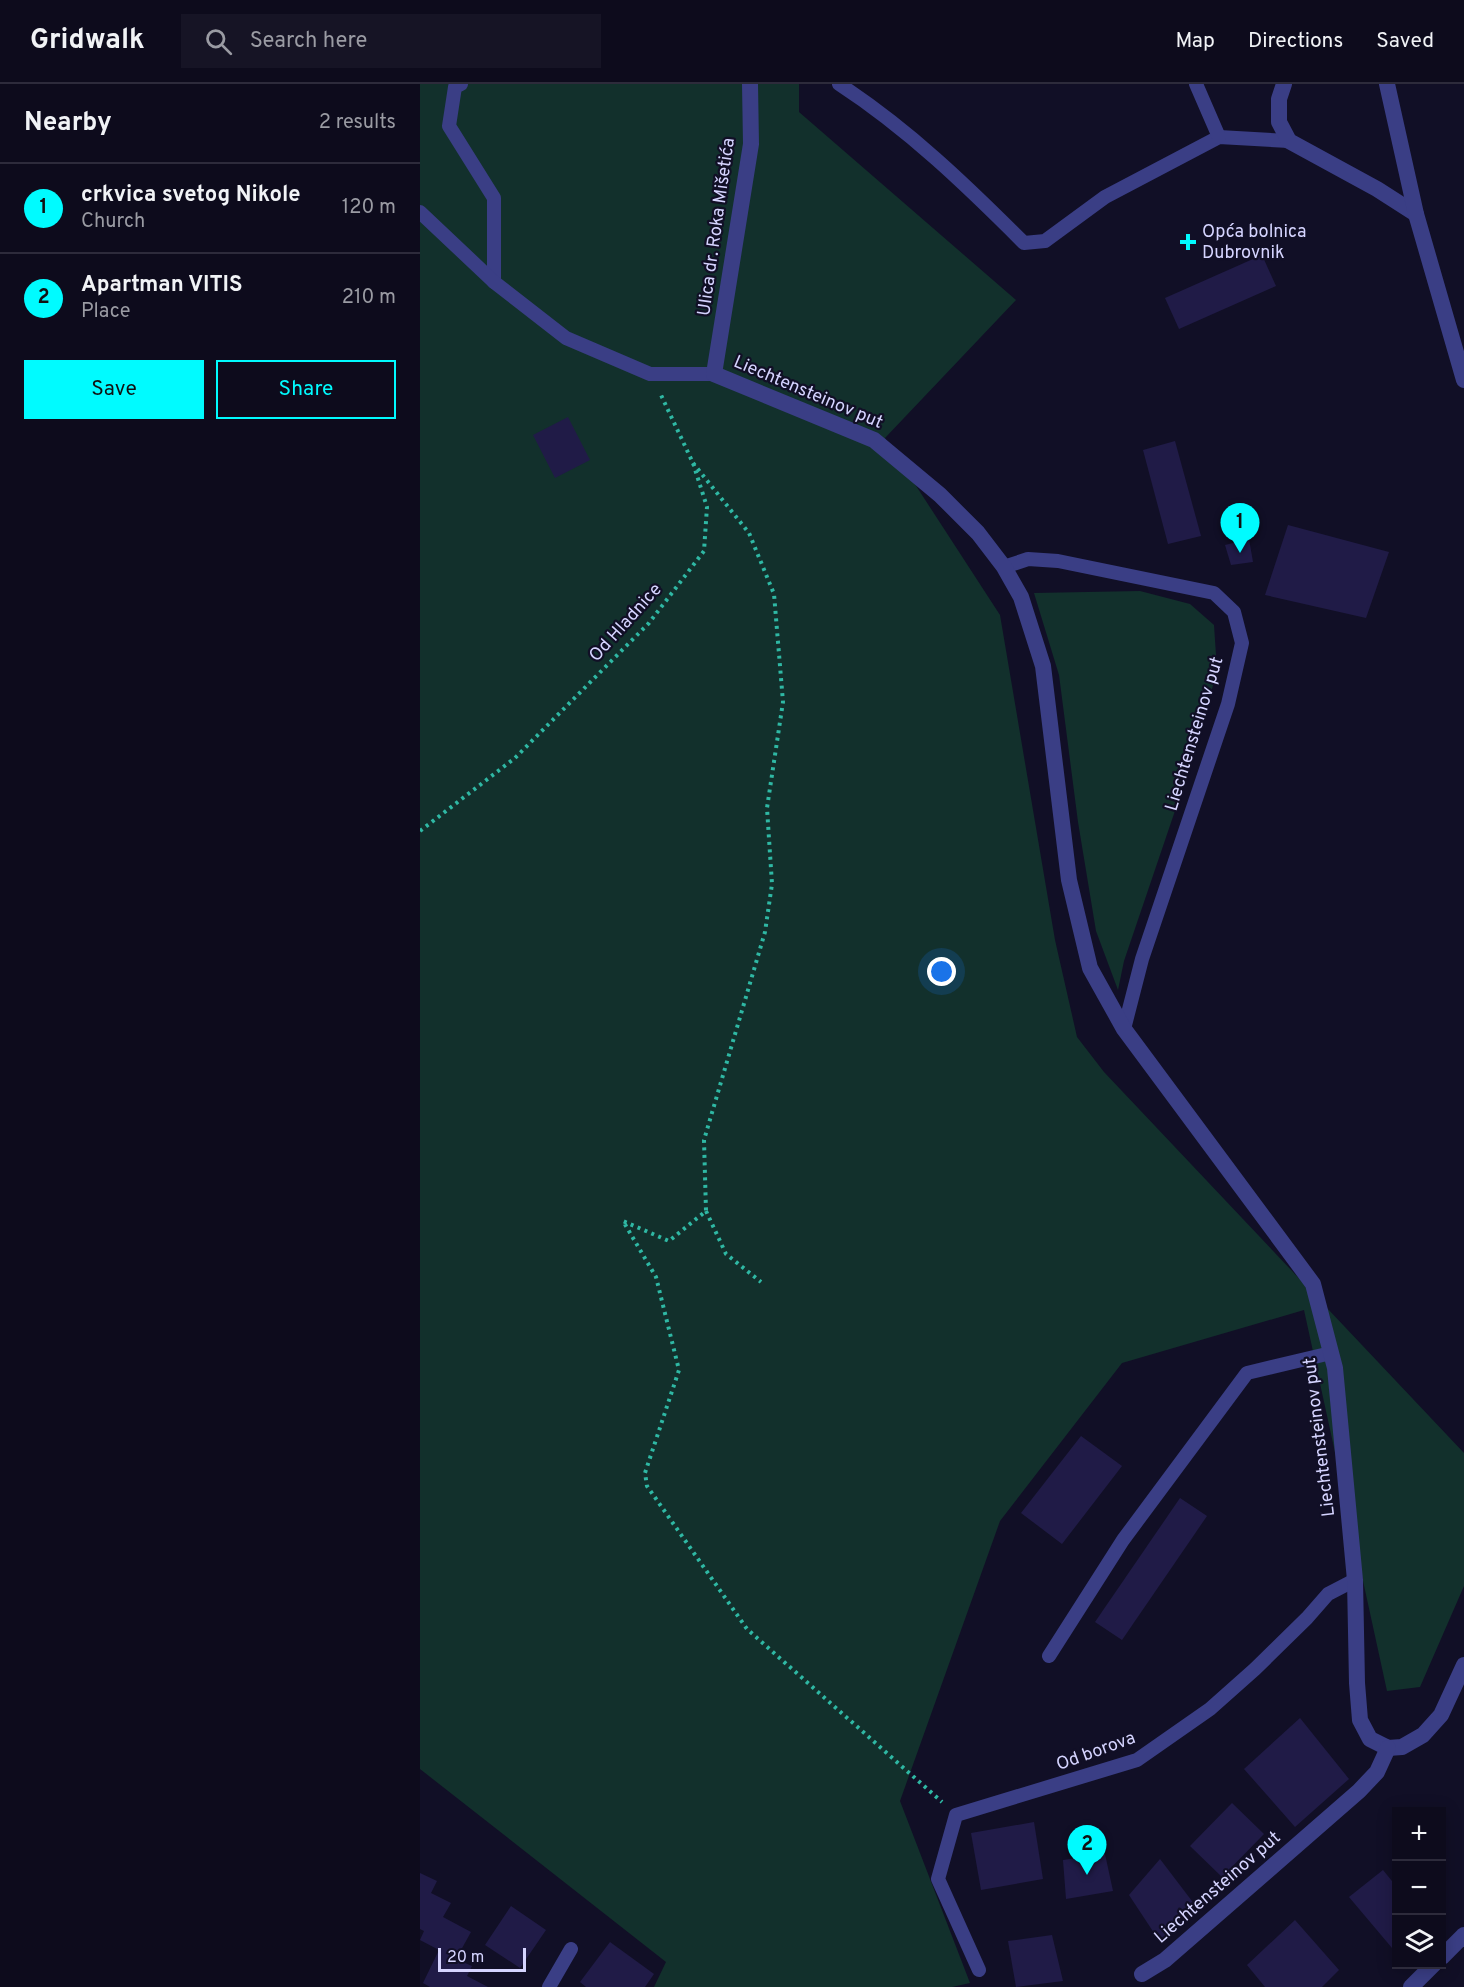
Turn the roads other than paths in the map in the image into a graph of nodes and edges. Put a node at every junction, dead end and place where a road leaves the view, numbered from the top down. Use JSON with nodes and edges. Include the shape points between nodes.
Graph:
{"nodes":[{"id":1,"x":460,"y":84,"type":"edge"},
{"id":2,"x":750,"y":84,"type":"edge"},
{"id":3,"x":839,"y":84,"type":"edge"},
{"id":4,"x":1196,"y":84,"type":"edge"},
{"id":5,"x":1284,"y":84,"type":"edge"},
{"id":6,"x":1387,"y":84,"type":"edge"},
{"id":7,"x":1219,"y":137,"type":"junction"},
{"id":8,"x":1289,"y":141,"type":"junction"},
{"id":9,"x":420,"y":212,"type":"edge"},
{"id":10,"x":1416,"y":214,"type":"junction"},
{"id":11,"x":494,"y":282,"type":"junction"},
{"id":12,"x":714,"y":374,"type":"junction"},
{"id":13,"x":1464,"y":380,"type":"edge"},
{"id":14,"x":1005,"y":567,"type":"junction"},
{"id":15,"x":1124,"y":1029,"type":"junction"},
{"id":16,"x":1331,"y":1353,"type":"junction"},
{"id":17,"x":1355,"y":1580,"type":"junction"},
{"id":18,"x":1049,"y":1656,"type":"dead end"},
{"id":19,"x":1464,"y":1665,"type":"edge"},
{"id":20,"x":1388,"y":1748,"type":"junction"},
{"id":21,"x":1464,"y":1935,"type":"edge"},
{"id":22,"x":571,"y":1949,"type":"dead end"},
{"id":23,"x":1446,"y":1953,"type":"edge"},
{"id":24,"x":1430,"y":1969,"type":"edge"},
{"id":25,"x":979,"y":1970,"type":"dead end"},
{"id":26,"x":1142,"y":1974,"type":"dead end"},
{"id":27,"x":549,"y":1987,"type":"edge"},
{"id":28,"x":1412,"y":1987,"type":"edge"}],
"edges":[{"from":1,"to":11,"type":"lane","via":[[455,87],[449,126],[494,198]]},
{"from":2,"to":12,"type":"street","name":"Ulica dr. Roka Mišetića","via":[[751,144]]},
{"from":3,"to":7,"type":"lane","via":[[917,141],[1024,243],[1044,241],[1105,197]]},
{"from":4,"to":7,"type":"lane"},
{"from":5,"to":8,"type":"street","via":[[1279,99],[1279,122]]},
{"from":6,"to":10,"type":"street"},
{"from":7,"to":8,"type":"lane"},
{"from":8,"to":10,"type":"street"},
{"from":9,"to":11,"type":"lane","name":"Liechtensteinov put"},
{"from":10,"to":13,"type":"street"},
{"from":11,"to":12,"type":"lane","name":"Liechtensteinov put","via":[[566,338],[650,374]]},
{"from":12,"to":14,"type":"street","name":"Liechtensteinov put","via":[[874,440],[940,495]]},
{"from":14,"to":15,"type":"street","name":"Liechtensteinov put","via":[[1021,597],[1043,666],[1069,880],[1090,968]]},
{"from":14,"to":15,"type":"lane","name":"Liechtensteinov put","via":[[1028,559],[1070,563],[1214,593],[1234,612],[1242,643],[1228,704],[1142,959]]},
{"from":15,"to":16,"type":"street","name":"Liechtensteinov put","via":[[1313,1284]]},
{"from":16,"to":17,"type":"street","name":"Liechtensteinov put"},
{"from":16,"to":18,"type":"lane","via":[[1246,1373],[1123,1540]]},
{"from":17,"to":20,"type":"street","name":"Liechtensteinov put","via":[[1360,1720],[1370,1739]]},
{"from":17,"to":25,"type":"lane","name":"Od borova","via":[[1328,1594],[1256,1669],[1210,1708],[1137,1760],[956,1815],[938,1879]]},
{"from":19,"to":20,"type":"street","via":[[1441,1715],[1423,1735],[1402,1747]]},
{"from":20,"to":26,"type":"street","name":"Liechtensteinov put","via":[[1377,1772],[1359,1791],[1166,1960]]},
{"from":21,"to":23,"type":"street"},
{"from":22,"to":27,"type":"lane"},
{"from":24,"to":28,"type":"street"}]}
